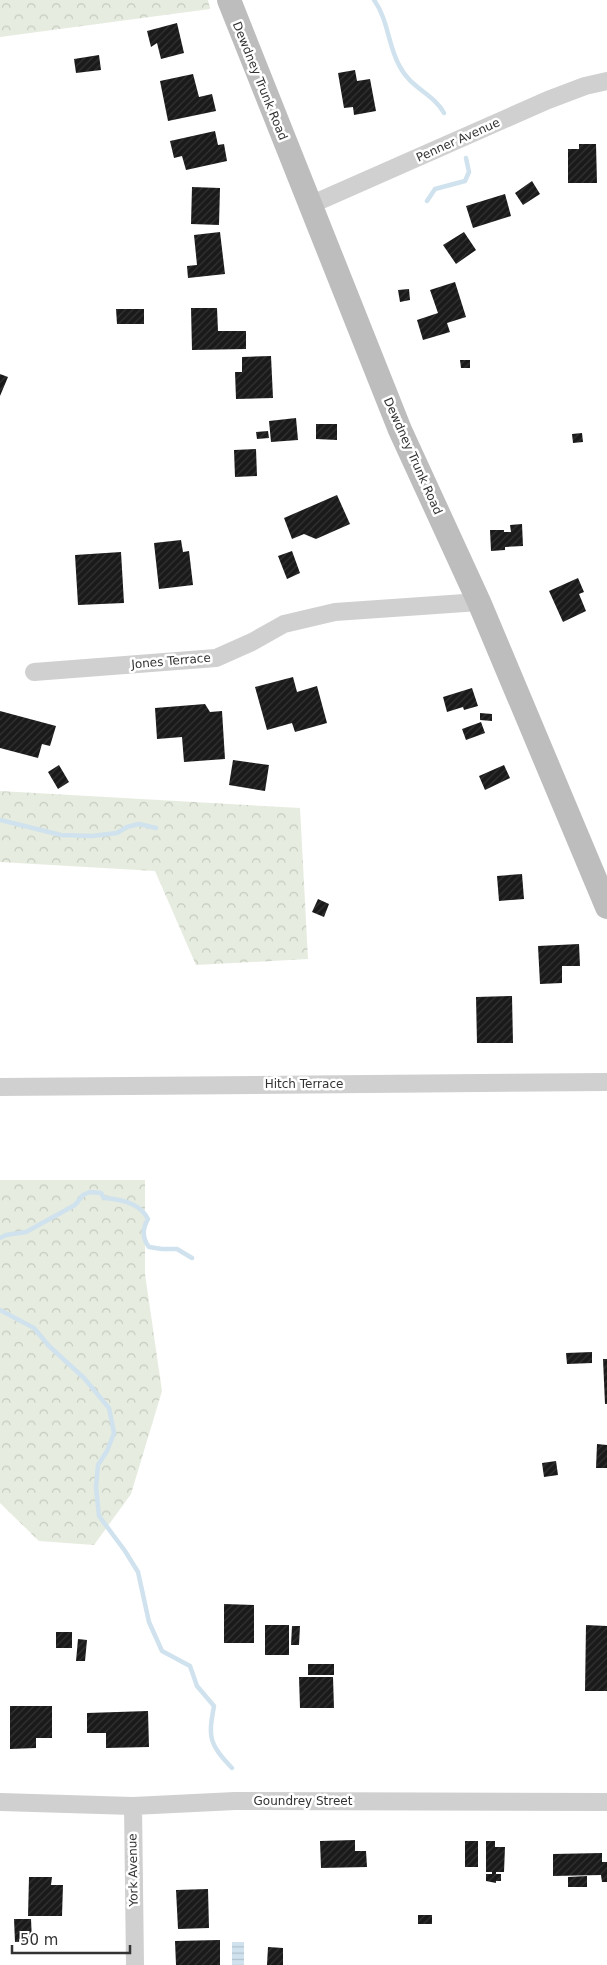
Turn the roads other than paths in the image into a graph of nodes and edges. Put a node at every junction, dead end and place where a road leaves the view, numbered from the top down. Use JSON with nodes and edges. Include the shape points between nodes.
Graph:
{"nodes":[{"id":1,"x":229,"y":0,"type":"edge"},
{"id":2,"x":607,"y":81,"type":"edge"},
{"id":3,"x":310,"y":205,"type":"junction"},
{"id":4,"x":479,"y":602,"type":"junction"},
{"id":5,"x":34,"y":672,"type":"dead end"},
{"id":6,"x":607,"y":907,"type":"edge"},
{"id":7,"x":607,"y":1082,"type":"edge"},
{"id":8,"x":0,"y":1087,"type":"edge"},
{"id":9,"x":0,"y":1802,"type":"edge"},
{"id":10,"x":607,"y":1802,"type":"edge"},
{"id":11,"x":133,"y":1806,"type":"junction"},
{"id":12,"x":134,"y":1965,"type":"edge"}],
"edges":[{"from":1,"to":3,"type":"main road","name":"Dewdney Trunk Road"},
{"from":2,"to":3,"type":"street","name":"Penner Avenue","via":[[548,100]]},
{"from":3,"to":4,"type":"main road","name":"Dewdney Trunk Road","via":[[400,430]]},
{"from":4,"to":5,"type":"street","name":"Jones Terrace","via":[[335,612],[284,624],[216,658]]},
{"from":4,"to":6,"type":"main road","name":"Dewdney Trunk Road"},
{"from":7,"to":8,"type":"street","name":"Hitch Terrace"},
{"from":9,"to":11,"type":"street","name":"Goundrey Street"},
{"from":10,"to":11,"type":"street","name":"Goundrey Street","via":[[235,1801]]},
{"from":11,"to":12,"type":"street","name":"York Avenue"}]}
